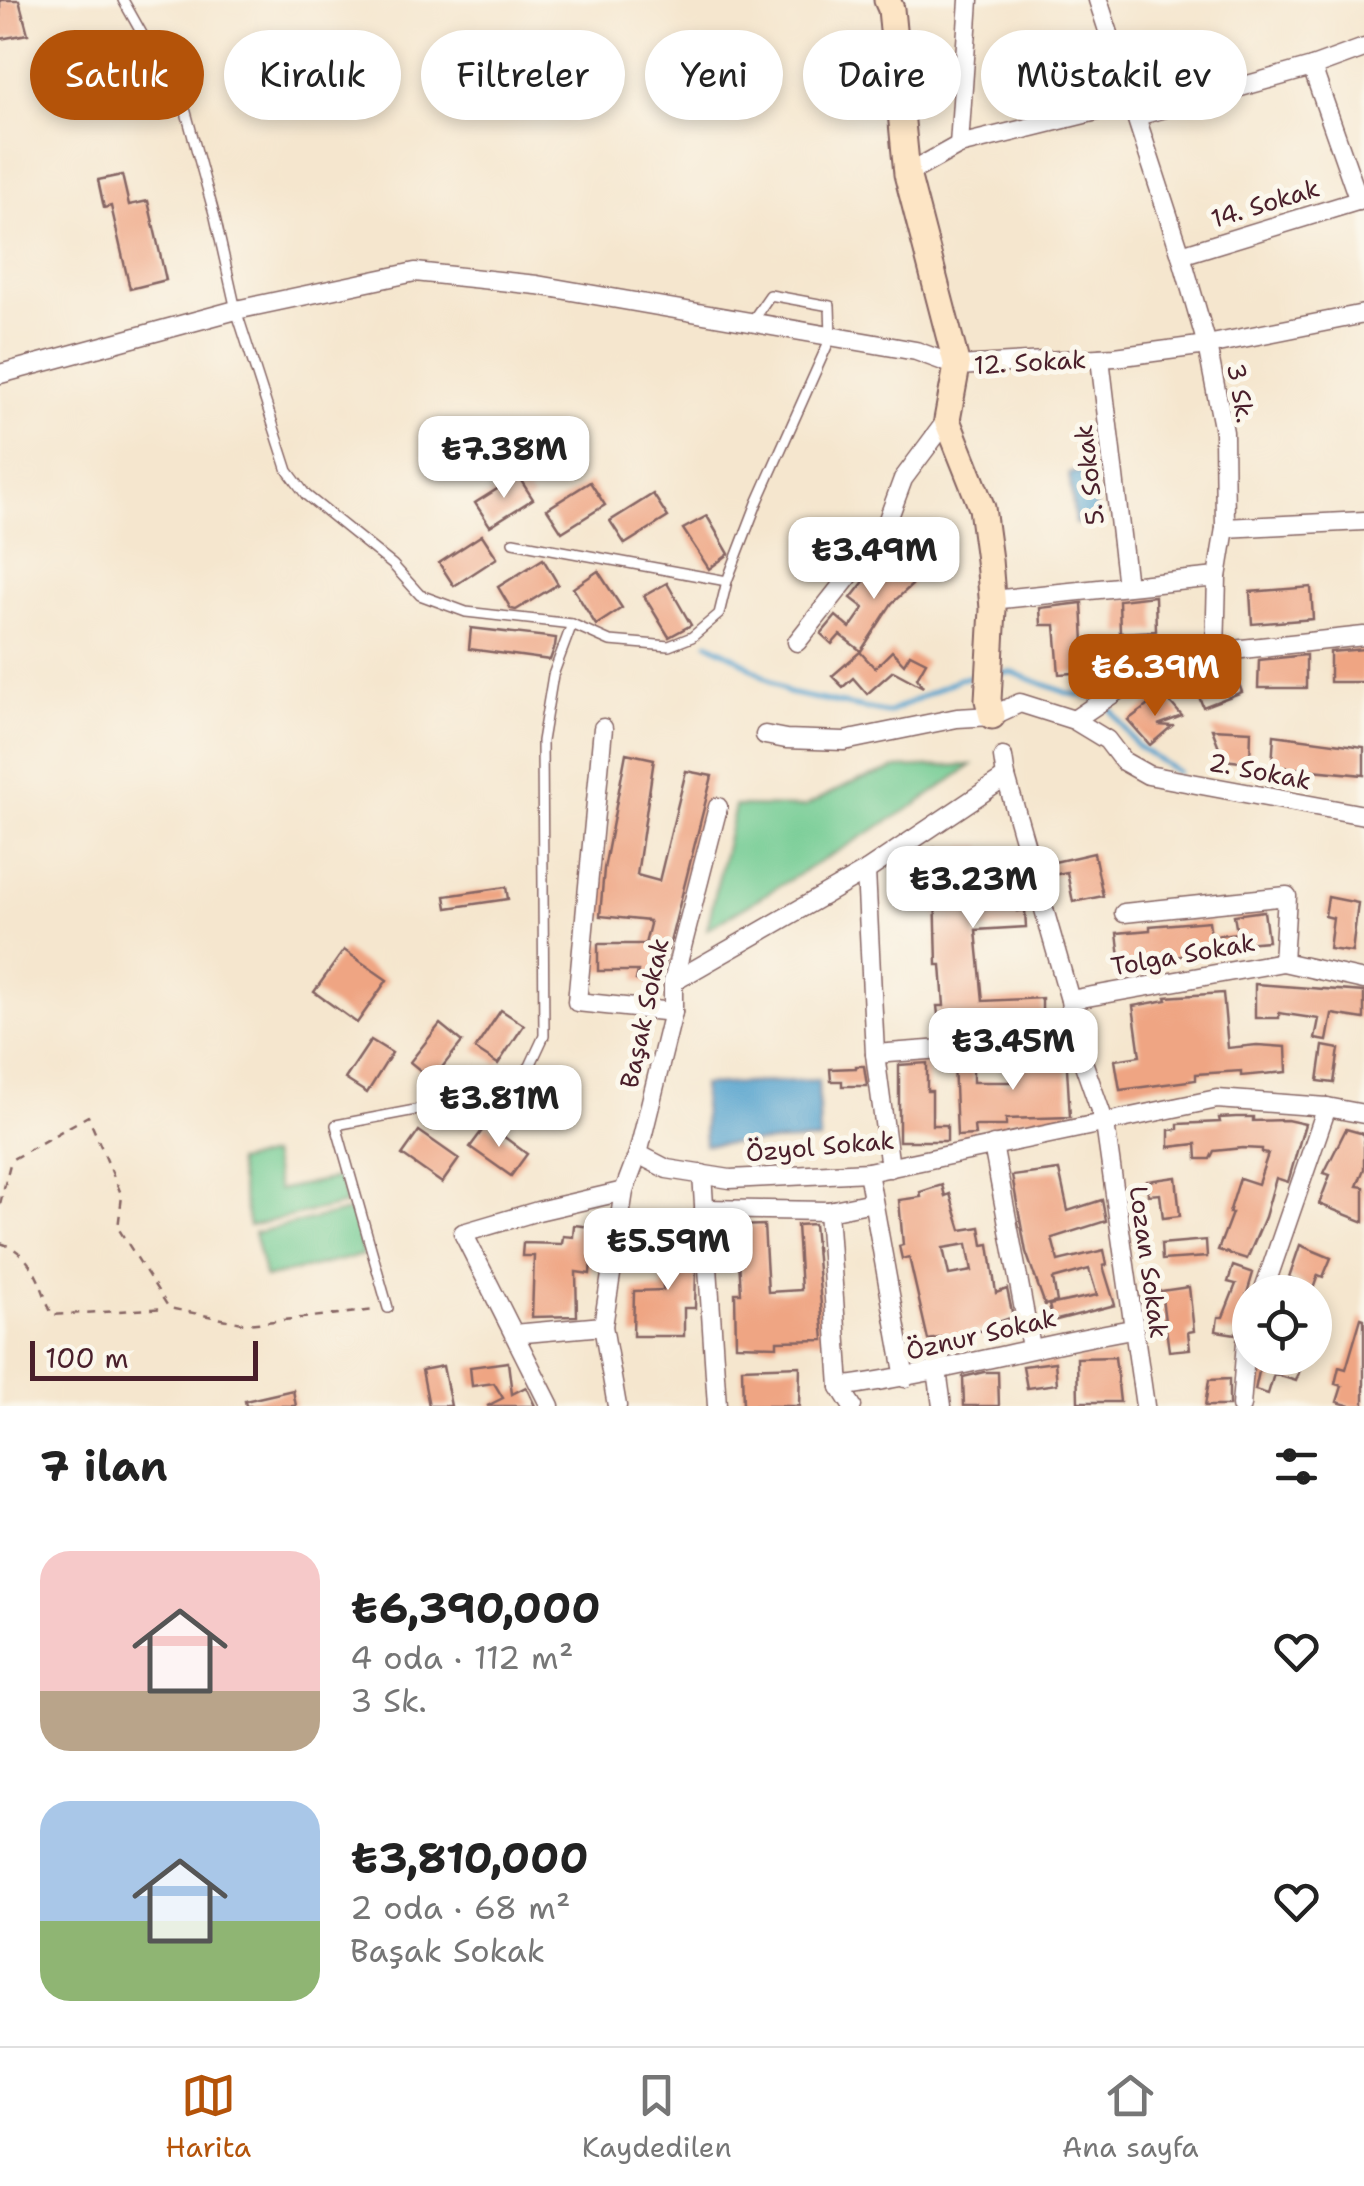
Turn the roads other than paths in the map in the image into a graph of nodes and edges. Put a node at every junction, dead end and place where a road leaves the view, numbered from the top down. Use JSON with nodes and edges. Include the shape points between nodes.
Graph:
{"nodes":[{"id":1,"x":123,"y":0,"type":"edge"},
{"id":2,"x":887,"y":0,"type":"edge"},
{"id":3,"x":968,"y":0,"type":"edge"},
{"id":4,"x":1098,"y":0,"type":"edge"},
{"id":5,"x":1108,"y":30,"type":"edge"},
{"id":6,"x":1364,"y":48,"type":"edge"},
{"id":7,"x":1312,"y":66,"type":"junction"},
{"id":8,"x":1247,"y":82,"type":"edge"},
{"id":9,"x":1084,"y":120,"type":"edge"},
{"id":10,"x":1138,"y":120,"type":"edge"},
{"id":11,"x":958,"y":145,"type":"junction"},
{"id":12,"x":907,"y":174,"type":"junction"},
{"id":13,"x":1362,"y":200,"type":"edge"},
{"id":14,"x":1182,"y":254,"type":"junction"},
{"id":15,"x":236,"y":310,"type":"junction"},
{"id":16,"x":1364,"y":314,"type":"edge"},
{"id":17,"x":750,"y":323,"type":"junction"},
{"id":18,"x":830,"y":337,"type":"junction"},
{"id":19,"x":1207,"y":345,"type":"junction"},
{"id":20,"x":1100,"y":358,"type":"junction"},
{"id":21,"x":957,"y":366,"type":"junction"},
{"id":22,"x":0,"y":374,"type":"edge"},
{"id":23,"x":948,"y":420,"type":"junction"},
{"id":24,"x":1364,"y":520,"type":"edge"},
{"id":25,"x":1225,"y":528,"type":"junction"},
{"id":26,"x":513,"y":542,"type":"dead end"},
{"id":27,"x":1217,"y":577,"type":"junction"},
{"id":28,"x":727,"y":580,"type":"junction"},
{"id":29,"x":1128,"y":586,"type":"junction"},
{"id":30,"x":992,"y":600,"type":"junction"},
{"id":31,"x":572,"y":624,"type":"junction"},
{"id":32,"x":1364,"y":636,"type":"edge"},
{"id":33,"x":797,"y":642,"type":"dead end"},
{"id":34,"x":1215,"y":652,"type":"junction"},
{"id":35,"x":992,"y":716,"type":"junction"},
{"id":36,"x":1074,"y":720,"type":"junction"},
{"id":37,"x":604,"y":728,"type":"dead end"},
{"id":38,"x":765,"y":735,"type":"dead end"},
{"id":39,"x":1003,"y":757,"type":"dead end"},
{"id":40,"x":1006,"y":777,"type":"junction"},
{"id":41,"x":718,"y":807,"type":"dead end"},
{"id":42,"x":1364,"y":814,"type":"edge"},
{"id":43,"x":866,"y":871,"type":"junction"},
{"id":44,"x":1124,"y":913,"type":"dead end"},
{"id":45,"x":1283,"y":962,"type":"junction"},
{"id":46,"x":1364,"y":980,"type":"edge"},
{"id":47,"x":674,"y":982,"type":"junction"},
{"id":48,"x":1070,"y":1000,"type":"junction"},
{"id":49,"x":673,"y":1012,"type":"junction"},
{"id":50,"x":1076,"y":1039,"type":"junction"},
{"id":51,"x":875,"y":1054,"type":"junction"},
{"id":52,"x":1327,"y":1107,"type":"junction"},
{"id":53,"x":1364,"y":1114,"type":"edge"},
{"id":54,"x":1105,"y":1124,"type":"junction"},
{"id":55,"x":993,"y":1145,"type":"junction"},
{"id":56,"x":638,"y":1154,"type":"junction"},
{"id":57,"x":890,"y":1168,"type":"junction"},
{"id":58,"x":868,"y":1172,"type":"junction"},
{"id":59,"x":702,"y":1174,"type":"junction"},
{"id":60,"x":624,"y":1191,"type":"junction"},
{"id":61,"x":873,"y":1202,"type":"junction"},
{"id":62,"x":704,"y":1209,"type":"junction"},
{"id":63,"x":828,"y":1211,"type":"junction"},
{"id":64,"x":1269,"y":1275,"type":"edge"},
{"id":65,"x":388,"y":1308,"type":"road end"},
{"id":66,"x":603,"y":1326,"type":"junction"},
{"id":67,"x":1132,"y":1328,"type":"junction"},
{"id":68,"x":514,"y":1334,"type":"junction"},
{"id":69,"x":1032,"y":1347,"type":"junction"},
{"id":70,"x":937,"y":1370,"type":"junction"},
{"id":71,"x":1243,"y":1375,"type":"edge"},
{"id":72,"x":905,"y":1378,"type":"junction"},
{"id":73,"x":840,"y":1387,"type":"junction"},
{"id":74,"x":550,"y":1406,"type":"edge"},
{"id":75,"x":617,"y":1406,"type":"edge"},
{"id":76,"x":717,"y":1406,"type":"edge"},
{"id":77,"x":852,"y":1406,"type":"edge"},
{"id":78,"x":942,"y":1406,"type":"edge"},
{"id":79,"x":1144,"y":1406,"type":"edge"},
{"id":80,"x":1240,"y":1406,"type":"edge"}],
"edges":[{"from":1,"to":15,"type":"lane","via":[[186,112]]},
{"from":2,"to":12,"type":"main road"},
{"from":3,"to":11,"type":"street"},
{"from":4,"to":5,"type":"street","name":"3 Sk."},
{"from":6,"to":7,"type":"street"},
{"from":7,"to":8,"type":"street"},
{"from":7,"to":13,"type":"street"},
{"from":9,"to":11,"type":"street"},
{"from":10,"to":14,"type":"street","name":"3 Sk."},
{"from":11,"to":12,"type":"street"},
{"from":12,"to":21,"type":"main road"},
{"from":13,"to":14,"type":"street","name":"14. Sokak"},
{"from":14,"to":19,"type":"street","name":"3 Sk."},
{"from":15,"to":17,"type":"street","via":[[414,272],[537,285]]},
{"from":15,"to":22,"type":"street"},
{"from":15,"to":31,"type":"lane","via":[[288,471],[306,495],[393,564],[420,595],[466,612]]},
{"from":16,"to":19,"type":"street","name":"12. Sokak"},
{"from":17,"to":18,"type":"street"},
{"from":17,"to":18,"type":"lane","via":[[770,295],[830,306]]},
{"from":18,"to":21,"type":"street","via":[[916,351]]},
{"from":18,"to":28,"type":"lane"},
{"from":19,"to":20,"type":"street","name":"12. Sokak"},
{"from":19,"to":25,"type":"street","name":"3 Sk.","via":[[1224,432]]},
{"from":20,"to":21,"type":"street","name":"12. Sokak"},
{"from":20,"to":29,"type":"street","name":"5. Sokak"},
{"from":21,"to":23,"type":"main road","name":"12. Sokak"},
{"from":23,"to":30,"type":"main road","via":[[982,508]]},
{"from":23,"to":33,"type":"street","name":"12. Sokak","via":[[903,479],[883,533]]},
{"from":24,"to":25,"type":"street"},
{"from":25,"to":27,"type":"street","name":"3 Sk."},
{"from":26,"to":28,"type":"lane"},
{"from":27,"to":29,"type":"street"},
{"from":27,"to":34,"type":"street","name":"3 Sk."},
{"from":28,"to":31,"type":"lane","via":[[720,614],[669,646],[610,641]]},
{"from":29,"to":30,"type":"street"},
{"from":30,"to":35,"type":"main road"},
{"from":31,"to":65,"type":"lane","via":[[553,675],[542,741],[544,1036],[530,1066],[510,1087],[336,1125]]},
{"from":32,"to":34,"type":"street"},
{"from":34,"to":36,"type":"street","via":[[1167,656]]},
{"from":35,"to":36,"type":"street","name":"2. Sokak","via":[[1020,703]]},
{"from":35,"to":38,"type":"street","name":"2. Sokak","via":[[844,740]]},
{"from":36,"to":42,"type":"street","name":"2. Sokak","via":[[1148,775]]},
{"from":37,"to":49,"type":"street","via":[[577,1002]]},
{"from":39,"to":40,"type":"street","name":"Lozan Sokak"},
{"from":40,"to":43,"type":"street"},
{"from":40,"to":48,"type":"street","name":"Lozan Sokak"},
{"from":41,"to":47,"type":"street","name":"Başak Sokak"},
{"from":43,"to":47,"type":"street"},
{"from":43,"to":51,"type":"street"},
{"from":44,"to":45,"type":"street","via":[[1287,896]]},
{"from":45,"to":46,"type":"street","name":"Tolga Sokak"},
{"from":45,"to":48,"type":"street","name":"Tolga Sokak"},
{"from":47,"to":49,"type":"street","name":"Başak Sokak"},
{"from":48,"to":50,"type":"street","name":"Lozan Sokak"},
{"from":49,"to":56,"type":"street","name":"Başak Sokak"},
{"from":50,"to":51,"type":"street"},
{"from":50,"to":54,"type":"street","name":"Lozan Sokak"},
{"from":51,"to":57,"type":"street"},
{"from":52,"to":53,"type":"street","name":"Özyol Sokak"},
{"from":52,"to":54,"type":"street","name":"Özyol Sokak","via":[[1217,1099]]},
{"from":52,"to":64,"type":"street"},
{"from":54,"to":55,"type":"street","name":"Özyol Sokak"},
{"from":54,"to":67,"type":"street","name":"Lozan Sokak"},
{"from":55,"to":57,"type":"street","name":"Özyol Sokak"},
{"from":55,"to":69,"type":"street"},
{"from":56,"to":59,"type":"street","name":"Özyol Sokak","via":[[668,1169]]},
{"from":56,"to":60,"type":"street","name":"Başak Sokak"},
{"from":57,"to":58,"type":"street","name":"Özyol Sokak"},
{"from":58,"to":59,"type":"street","name":"Özyol Sokak","via":[[730,1179]]},
{"from":58,"to":61,"type":"street"},
{"from":59,"to":62,"type":"street"},
{"from":60,"to":66,"type":"street","name":"Başak Sokak"},
{"from":60,"to":68,"type":"street","via":[[463,1233]]},
{"from":61,"to":63,"type":"street"},
{"from":61,"to":72,"type":"street"},
{"from":62,"to":63,"type":"street"},
{"from":62,"to":76,"type":"street"},
{"from":63,"to":73,"type":"street"},
{"from":66,"to":68,"type":"street"},
{"from":66,"to":75,"type":"street","name":"Başak Sokak"},
{"from":67,"to":69,"type":"street","name":"Öznur Sokak"},
{"from":67,"to":79,"type":"street","name":"Lozan Sokak"},
{"from":68,"to":74,"type":"street"},
{"from":69,"to":70,"type":"street","name":"Öznur Sokak"},
{"from":70,"to":72,"type":"street","name":"Öznur Sokak"},
{"from":70,"to":78,"type":"street"},
{"from":71,"to":80,"type":"street"},
{"from":72,"to":73,"type":"street","name":"Öznur Sokak"},
{"from":73,"to":77,"type":"street"}]}
